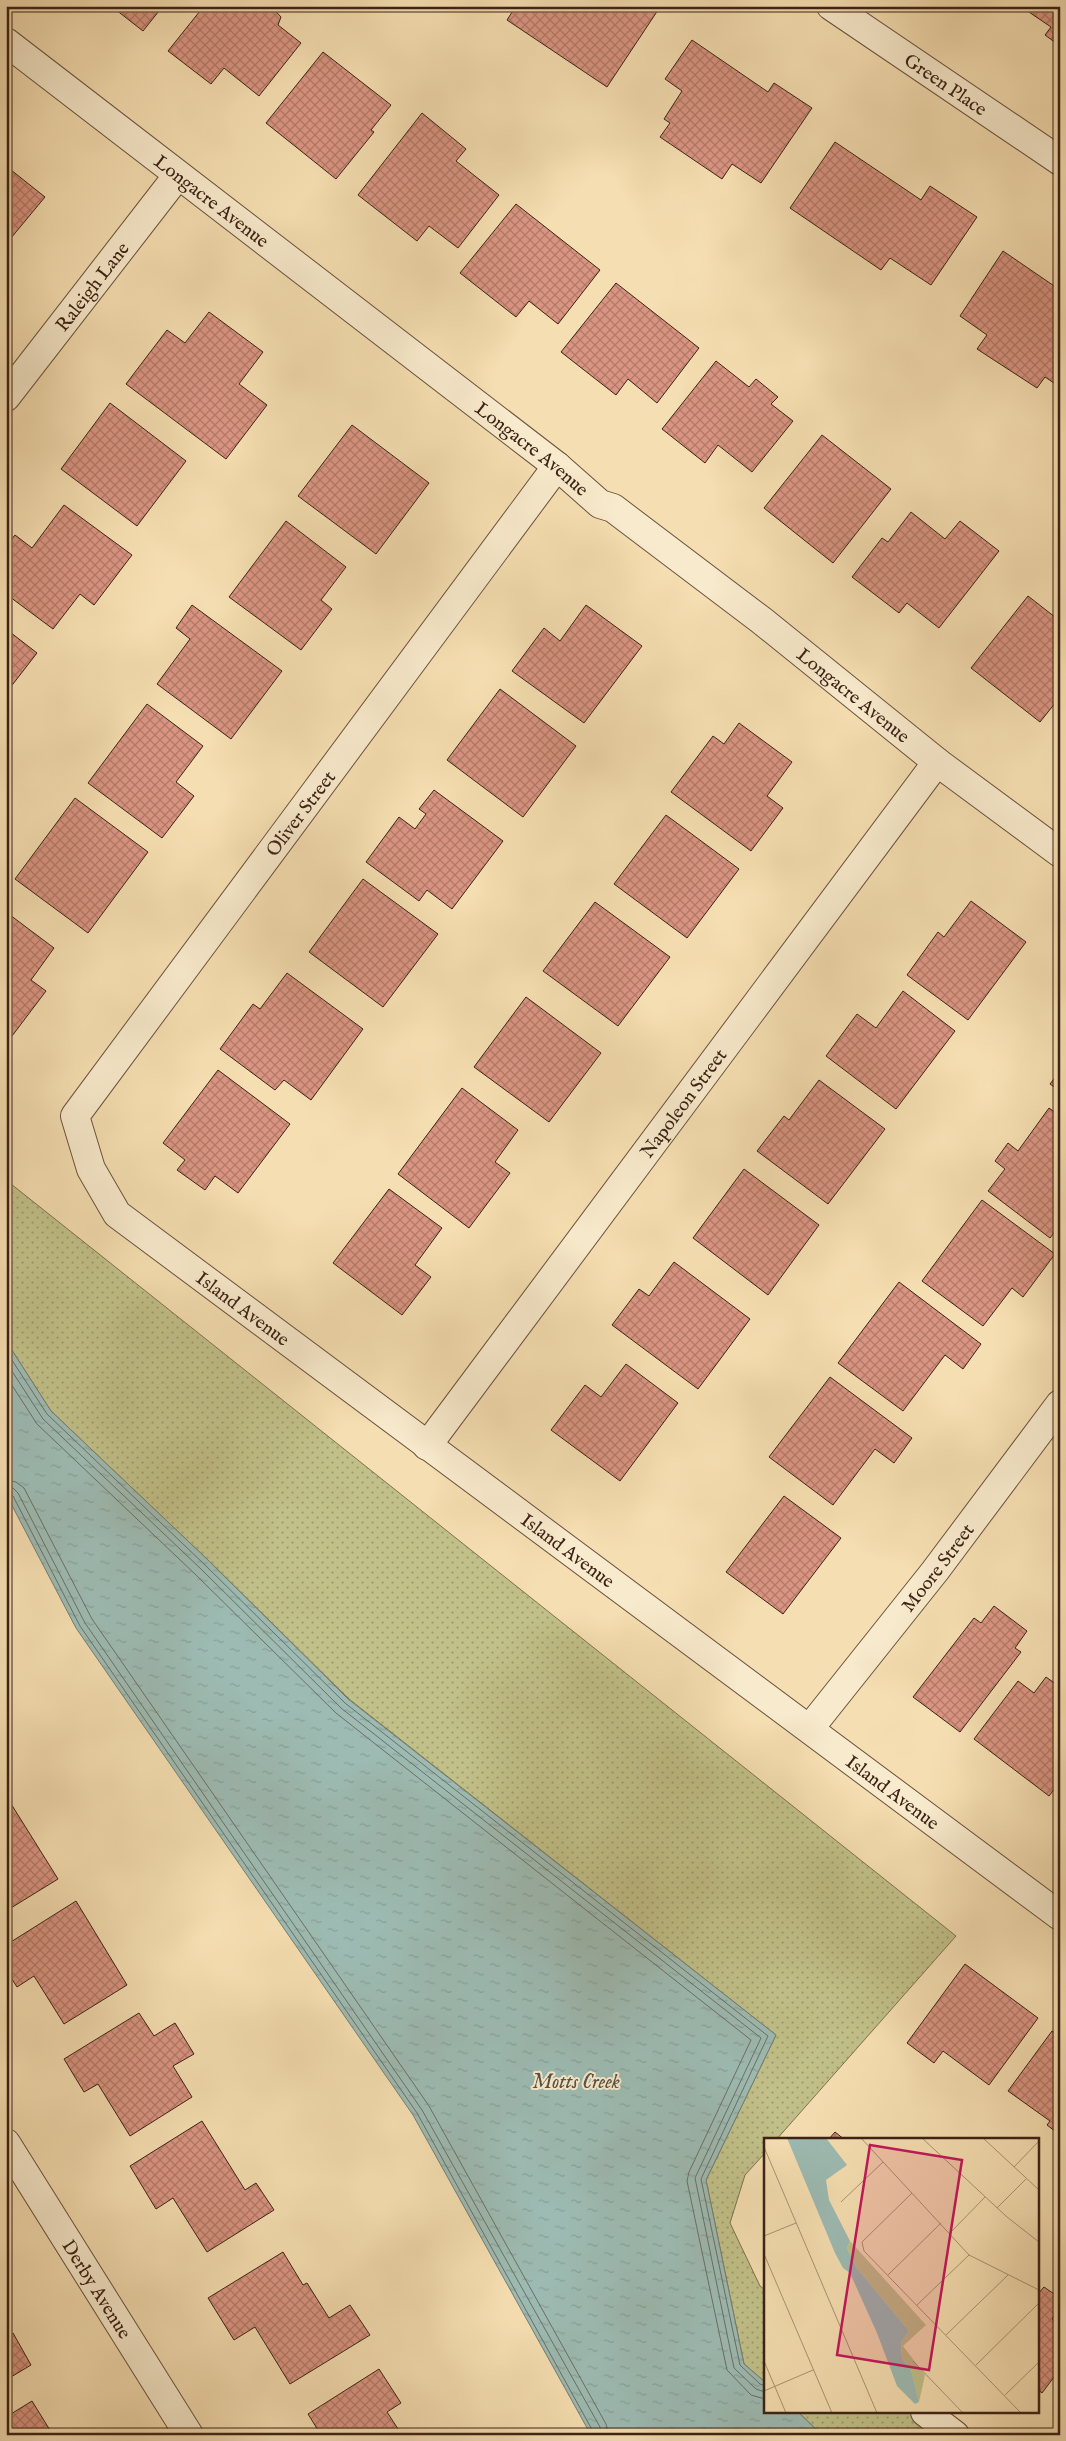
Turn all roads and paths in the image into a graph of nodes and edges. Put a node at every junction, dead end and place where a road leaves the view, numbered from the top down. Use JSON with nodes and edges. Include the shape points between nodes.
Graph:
{"nodes":[{"id":1,"x":831,"y":6,"type":"edge"},
{"id":2,"x":6,"y":42,"type":"edge"},
{"id":3,"x":1060,"y":161,"type":"edge"},
{"id":4,"x":178,"y":175,"type":"junction"},
{"id":5,"x":6,"y":397,"type":"edge"},
{"id":6,"x":557,"y":466,"type":"junction"},
{"id":7,"x":937,"y":762,"type":"junction"},
{"id":8,"x":1060,"y":853,"type":"edge"},
{"id":9,"x":90,"y":1169,"type":"joint"},
{"id":10,"x":1060,"y":1404,"type":"edge"},
{"id":11,"x":427,"y":1446,"type":"junction"},
{"id":12,"x":810,"y":1728,"type":"junction"},
{"id":13,"x":1060,"y":1916,"type":"edge"},
{"id":14,"x":6,"y":2143,"type":"edge"},
{"id":15,"x":928,"y":2414,"type":"edge"},
{"id":16,"x":189,"y":2435,"type":"edge"},
{"id":17,"x":955,"y":2435,"type":"edge"}],
"edges":[{"from":1,"to":3,"type":"street","name":"Green Place"},
{"from":2,"to":4,"type":"street","name":"Longacre Avenue"},
{"from":4,"to":5,"type":"street","name":"Raleigh Lane"},
{"from":4,"to":6,"type":"street","name":"Longacre Avenue"},
{"from":6,"to":7,"type":"street","name":"Longacre Avenue","via":[[600,504],[613,508],[761,620]]},
{"from":6,"to":9,"type":"street","name":"Oliver Street","via":[[75,1116]]},
{"from":7,"to":8,"type":"street","name":"Longacre Avenue"},
{"from":7,"to":11,"type":"street","name":"Napoleon Street"},
{"from":9,"to":11,"type":"street","name":"Island Avenue","via":[[117,1214]]},
{"from":10,"to":12,"type":"street","name":"Moore Street","via":[[935,1571]]},
{"from":11,"to":12,"type":"street","name":"Island Avenue"},
{"from":12,"to":13,"type":"street","name":"Island Avenue"},
{"from":14,"to":16,"type":"street","name":"Derby Avenue"},
{"from":15,"to":17,"type":"street"}]}
